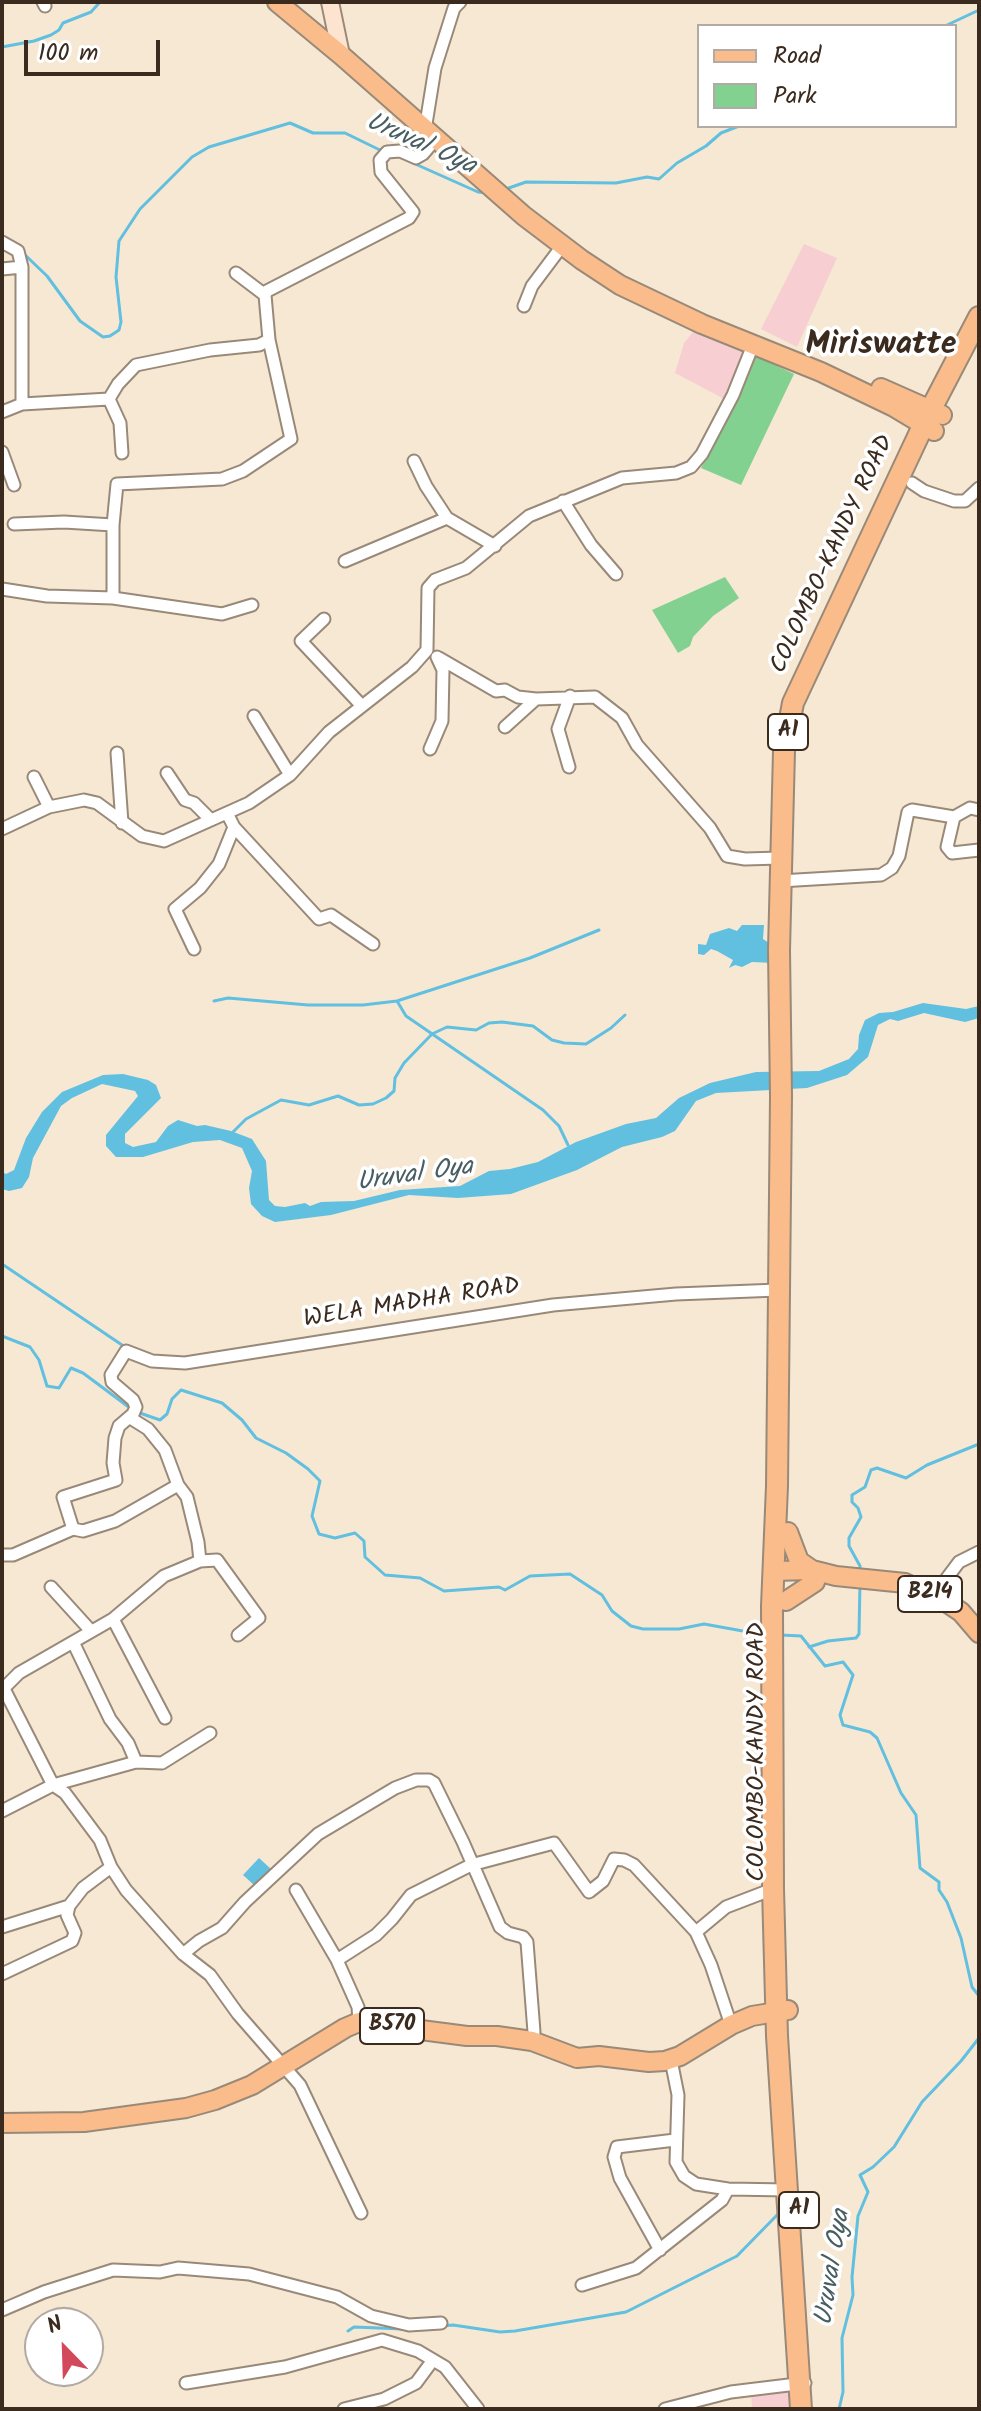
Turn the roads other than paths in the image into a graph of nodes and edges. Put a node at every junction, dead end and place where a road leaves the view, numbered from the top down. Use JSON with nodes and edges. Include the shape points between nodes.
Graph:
{"nodes":[{"id":1,"x":277,"y":2,"type":"edge"},
{"id":2,"x":330,"y":2,"type":"edge"},
{"id":3,"x":460,"y":2,"type":"edge"},
{"id":4,"x":341,"y":55,"type":"junction"},
{"id":5,"x":430,"y":135,"type":"junction"},
{"id":6,"x":2,"y":242,"type":"edge"},
{"id":7,"x":562,"y":246,"type":"junction"},
{"id":8,"x":22,"y":267,"type":"junction"},
{"id":9,"x":2,"y":269,"type":"edge"},
{"id":10,"x":236,"y":273,"type":"dead end"},
{"id":11,"x":265,"y":295,"type":"junction"},
{"id":12,"x":524,"y":306,"type":"dead end"},
{"id":13,"x":269,"y":340,"type":"junction"},
{"id":14,"x":974,"y":341,"type":"edge"},
{"id":15,"x":753,"y":345,"type":"junction"},
{"id":16,"x":109,"y":399,"type":"junction"},
{"id":17,"x":22,"y":404,"type":"junction"},
{"id":18,"x":2,"y":412,"type":"edge"},
{"id":19,"x":933,"y":421,"type":"junction"},
{"id":20,"x":2,"y":452,"type":"edge"},
{"id":21,"x":122,"y":453,"type":"dead end"},
{"id":22,"x":414,"y":461,"type":"dead end"},
{"id":23,"x":912,"y":483,"type":"junction"},
{"id":24,"x":14,"y":485,"type":"dead end"},
{"id":25,"x":979,"y":488,"type":"edge"},
{"id":26,"x":563,"y":501,"type":"junction"},
{"id":27,"x":447,"y":518,"type":"junction"},
{"id":28,"x":14,"y":524,"type":"dead end"},
{"id":29,"x":113,"y":525,"type":"junction"},
{"id":30,"x":495,"y":546,"type":"junction"},
{"id":31,"x":345,"y":561,"type":"dead end"},
{"id":32,"x":616,"y":574,"type":"dead end"},
{"id":33,"x":858,"y":583,"type":"junction"},
{"id":34,"x":2,"y":589,"type":"edge"},
{"id":35,"x":113,"y":598,"type":"junction"},
{"id":36,"x":252,"y":605,"type":"dead end"},
{"id":37,"x":324,"y":619,"type":"dead end"},
{"id":38,"x":427,"y":650,"type":"junction"},
{"id":39,"x":439,"y":658,"type":"junction"},
{"id":40,"x":570,"y":696,"type":"junction"},
{"id":41,"x":536,"y":699,"type":"junction"},
{"id":42,"x":362,"y":706,"type":"junction"},
{"id":43,"x":254,"y":716,"type":"dead end"},
{"id":44,"x":505,"y":727,"type":"dead end"},
{"id":45,"x":430,"y":749,"type":"dead end"},
{"id":46,"x":117,"y":753,"type":"dead end"},
{"id":47,"x":569,"y":767,"type":"dead end"},
{"id":48,"x":167,"y":773,"type":"dead end"},
{"id":49,"x":290,"y":775,"type":"junction"},
{"id":50,"x":34,"y":777,"type":"dead end"},
{"id":51,"x":49,"y":807,"type":"junction"},
{"id":52,"x":979,"y":810,"type":"edge"},
{"id":53,"x":227,"y":813,"type":"junction"},
{"id":54,"x":954,"y":817,"type":"junction"},
{"id":55,"x":211,"y":820,"type":"junction"},
{"id":56,"x":122,"y":823,"type":"junction"},
{"id":57,"x":234,"y":827,"type":"junction"},
{"id":58,"x":2,"y":829,"type":"edge"},
{"id":59,"x":979,"y":850,"type":"edge"},
{"id":60,"x":780,"y":858,"type":"junction"},
{"id":61,"x":786,"y":881,"type":"junction"},
{"id":62,"x":373,"y":944,"type":"dead end"},
{"id":63,"x":194,"y":949,"type":"dead end"},
{"id":64,"x":783,"y":1235,"type":"junction"},
{"id":65,"x":778,"y":1290,"type":"junction"},
{"id":66,"x":134,"y":1410,"type":"junction"},
{"id":67,"x":178,"y":1485,"type":"junction"},
{"id":68,"x":73,"y":1529,"type":"junction"},
{"id":69,"x":788,"y":1532,"type":"junction"},
{"id":70,"x":979,"y":1552,"type":"edge"},
{"id":71,"x":2,"y":1555,"type":"edge"},
{"id":72,"x":200,"y":1561,"type":"junction"},
{"id":73,"x":780,"y":1575,"type":"junction"},
{"id":74,"x":814,"y":1576,"type":"junction"},
{"id":75,"x":51,"y":1587,"type":"dead end"},
{"id":76,"x":943,"y":1600,"type":"junction"},
{"id":77,"x":781,"y":1610,"type":"junction"},
{"id":78,"x":113,"y":1619,"type":"junction"},
{"id":79,"x":978,"y":1629,"type":"edge"},
{"id":80,"x":91,"y":1631,"type":"junction"},
{"id":81,"x":238,"y":1635,"type":"dead end"},
{"id":82,"x":73,"y":1642,"type":"junction"},
{"id":83,"x":778,"y":1671,"type":"junction"},
{"id":84,"x":3,"y":1687,"type":"edge"},
{"id":85,"x":165,"y":1718,"type":"dead end"},
{"id":86,"x":210,"y":1733,"type":"dead end"},
{"id":87,"x":136,"y":1762,"type":"junction"},
{"id":88,"x":53,"y":1785,"type":"junction"},
{"id":89,"x":2,"y":1811,"type":"edge"},
{"id":90,"x":471,"y":1865,"type":"junction"},
{"id":91,"x":111,"y":1867,"type":"junction"},
{"id":92,"x":773,"y":1889,"type":"junction"},
{"id":93,"x":296,"y":1890,"type":"dead end"},
{"id":94,"x":69,"y":1906,"type":"junction"},
{"id":95,"x":2,"y":1927,"type":"edge"},
{"id":96,"x":696,"y":1932,"type":"junction"},
{"id":97,"x":183,"y":1954,"type":"junction"},
{"id":98,"x":337,"y":1960,"type":"junction"},
{"id":99,"x":2,"y":1974,"type":"edge"},
{"id":100,"x":782,"y":2011,"type":"junction"},
{"id":101,"x":359,"y":2022,"type":"junction"},
{"id":102,"x":731,"y":2025,"type":"junction"},
{"id":103,"x":532,"y":2041,"type":"junction"},
{"id":104,"x":671,"y":2060,"type":"junction"},
{"id":105,"x":284,"y":2066,"type":"junction"},
{"id":106,"x":2,"y":2123,"type":"edge"},
{"id":107,"x":675,"y":2140,"type":"junction"},
{"id":108,"x":728,"y":2189,"type":"junction"},
{"id":109,"x":788,"y":2190,"type":"junction"},
{"id":110,"x":361,"y":2213,"type":"dead end"},
{"id":111,"x":660,"y":2250,"type":"junction"},
{"id":112,"x":582,"y":2285,"type":"dead end"},
{"id":113,"x":2,"y":2310,"type":"edge"},
{"id":114,"x":441,"y":2323,"type":"dead end"},
{"id":115,"x":433,"y":2360,"type":"junction"},
{"id":116,"x":186,"y":2383,"type":"dead end"},
{"id":117,"x":804,"y":2383,"type":"junction"},
{"id":118,"x":344,"y":2409,"type":"edge"},
{"id":119,"x":478,"y":2409,"type":"edge"},
{"id":120,"x":665,"y":2409,"type":"edge"},
{"id":121,"x":801,"y":2409,"type":"edge"},
{"id":122,"x":812,"y":2409,"type":"edge"}],
"edges":[{"from":1,"to":4,"type":"main road"},
{"from":2,"to":4,"type":"street"},
{"from":3,"to":5,"type":"street","via":[[435,68]]},
{"from":4,"to":5,"type":"main road"},
{"from":5,"to":7,"type":"main road"},
{"from":5,"to":11,"type":"street","via":[[416,158],[400,151],[387,152],[380,160],[381,172],[413,212],[409,218]]},
{"from":6,"to":8,"type":"street","via":[[18,251]]},
{"from":7,"to":12,"type":"street"},
{"from":7,"to":15,"type":"main road","via":[[620,285]]},
{"from":8,"to":9,"type":"street"},
{"from":8,"to":17,"type":"street"},
{"from":10,"to":11,"type":"street"},
{"from":11,"to":13,"type":"street"},
{"from":13,"to":16,"type":"street","via":[[136,365]]},
{"from":13,"to":29,"type":"street","via":[[291,439],[222,479],[117,484]]},
{"from":14,"to":19,"type":"highway","name":"COLOMBO-KANDY ROAD","number":"A1"},
{"from":15,"to":19,"type":"main road"},
{"from":15,"to":26,"type":"street","via":[[733,395],[691,467],[622,478]]},
{"from":16,"to":17,"type":"street"},
{"from":16,"to":21,"type":"street","via":[[120,423]]},
{"from":17,"to":18,"type":"street"},
{"from":19,"to":23,"type":"highway","name":"COLOMBO-KANDY ROAD","number":"A1"},
{"from":19,"to":33,"type":"highway","name":"COLOMBO-KANDY ROAD","number":"A1"},
{"from":20,"to":24,"type":"street"},
{"from":22,"to":27,"type":"street"},
{"from":23,"to":25,"type":"street","via":[[954,501],[965,501]]},
{"from":23,"to":33,"type":"highway","name":"COLOMBO-KANDY ROAD","number":"A1"},
{"from":26,"to":30,"type":"street","via":[[529,516]]},
{"from":26,"to":32,"type":"street"},
{"from":27,"to":30,"type":"street"},
{"from":27,"to":31,"type":"street"},
{"from":28,"to":29,"type":"street"},
{"from":29,"to":35,"type":"street"},
{"from":30,"to":38,"type":"street","via":[[428,588]]},
{"from":33,"to":60,"type":"highway","name":"COLOMBO-KANDY ROAD","number":"A1","via":[[793,703],[784,751]]},
{"from":33,"to":61,"type":"highway","name":"COLOMBO-KANDY ROAD","number":"A1","via":[[801,717]]},
{"from":34,"to":35,"type":"street"},
{"from":35,"to":36,"type":"street","via":[[222,614]]},
{"from":37,"to":42,"type":"street","via":[[301,641]]},
{"from":38,"to":39,"type":"street"},
{"from":38,"to":42,"type":"street"},
{"from":39,"to":41,"type":"street","via":[[496,691]]},
{"from":39,"to":45,"type":"street","via":[[442,721]]},
{"from":40,"to":41,"type":"street"},
{"from":40,"to":47,"type":"street","via":[[558,729]]},
{"from":40,"to":60,"type":"street","via":[[595,697],[622,718],[637,745],[710,828],[727,856]]},
{"from":41,"to":44,"type":"street"},
{"from":42,"to":49,"type":"street","via":[[329,732]]},
{"from":43,"to":49,"type":"street"},
{"from":46,"to":56,"type":"street"},
{"from":48,"to":55,"type":"street","via":[[185,800]]},
{"from":49,"to":53,"type":"street"},
{"from":50,"to":51,"type":"street"},
{"from":51,"to":56,"type":"street","via":[[84,800],[97,803]]},
{"from":51,"to":58,"type":"street"},
{"from":52,"to":54,"type":"street","via":[[970,808]]},
{"from":53,"to":55,"type":"street"},
{"from":53,"to":57,"type":"street"},
{"from":54,"to":59,"type":"street","via":[[947,847],[952,853]]},
{"from":54,"to":61,"type":"street","via":[[908,812],[899,856],[881,875]]},
{"from":55,"to":56,"type":"street","via":[[164,841],[142,836]]},
{"from":57,"to":62,"type":"street","via":[[319,919],[331,915]]},
{"from":57,"to":63,"type":"street","via":[[219,864],[175,909]]},
{"from":60,"to":61,"type":"highway","name":"COLOMBO-KANDY ROAD","number":"A1"},
{"from":61,"to":64,"type":"highway","name":"COLOMBO-KANDY ROAD","number":"A1"},
{"from":64,"to":65,"type":"highway","name":"COLOMBO-KANDY ROAD","number":"A1"},
{"from":64,"to":69,"type":"highway","name":"COLOMBO-KANDY ROAD","number":"A1"},
{"from":65,"to":66,"type":"street","name":"WELA MADHA ROAD","via":[[553,1305],[185,1363],[152,1361],[126,1351],[111,1375],[133,1400]]},
{"from":65,"to":73,"type":"highway","name":"COLOMBO-KANDY ROAD","number":"A1"},
{"from":66,"to":67,"type":"street","via":[[132,1419],[165,1450]]},
{"from":66,"to":68,"type":"street","via":[[115,1438],[116,1480],[63,1497]]},
{"from":67,"to":68,"type":"street","via":[[115,1521]]},
{"from":67,"to":72,"type":"street","via":[[187,1497]]},
{"from":68,"to":71,"type":"street"},
{"from":69,"to":73,"type":"highway","name":"COLOMBO-KANDY ROAD","number":"A1"},
{"from":69,"to":74,"type":"main road","via":[[799,1561]]},
{"from":70,"to":76,"type":"street","via":[[959,1562],[947,1578]]},
{"from":72,"to":78,"type":"street","via":[[164,1576]]},
{"from":72,"to":81,"type":"street","via":[[217,1560],[259,1618]]},
{"from":73,"to":74,"type":"main road","number":"B214"},
{"from":73,"to":77,"type":"highway","name":"COLOMBO-KANDY ROAD","number":"A1"},
{"from":74,"to":76,"type":"main road","number":"B214","via":[[905,1583]]},
{"from":74,"to":77,"type":"main road"},
{"from":75,"to":80,"type":"street"},
{"from":76,"to":79,"type":"main road","number":"B214"},
{"from":77,"to":83,"type":"highway","name":"COLOMBO-KANDY ROAD","number":"A1"},
{"from":78,"to":80,"type":"street"},
{"from":78,"to":85,"type":"street"},
{"from":80,"to":82,"type":"street"},
{"from":82,"to":84,"type":"street"},
{"from":82,"to":87,"type":"street"},
{"from":83,"to":92,"type":"highway","name":"COLOMBO-KANDY ROAD","number":"A1"},
{"from":83,"to":100,"type":"highway","name":"COLOMBO-KANDY ROAD","number":"A1"},
{"from":84,"to":88,"type":"street"},
{"from":86,"to":87,"type":"street","via":[[162,1763]]},
{"from":87,"to":88,"type":"street"},
{"from":88,"to":89,"type":"street"},
{"from":88,"to":91,"type":"street","via":[[100,1840]]},
{"from":90,"to":96,"type":"street","via":[[554,1843],[589,1892],[603,1881],[614,1859],[624,1860]]},
{"from":90,"to":97,"type":"street","via":[[434,1783],[416,1780],[318,1834],[222,1928]]},
{"from":90,"to":98,"type":"street","via":[[411,1895],[376,1935]]},
{"from":90,"to":103,"type":"street","via":[[500,1927],[527,1942]]},
{"from":91,"to":94,"type":"street"},
{"from":91,"to":97,"type":"street"},
{"from":92,"to":96,"type":"street","via":[[726,1907]]},
{"from":92,"to":100,"type":"highway","name":"COLOMBO-KANDY ROAD","number":"A1"},
{"from":93,"to":98,"type":"street"},
{"from":94,"to":95,"type":"street"},
{"from":94,"to":99,"type":"street","via":[[72,1941]]},
{"from":96,"to":102,"type":"street"},
{"from":97,"to":105,"type":"street","via":[[210,1975]]},
{"from":98,"to":101,"type":"street","via":[[358,2007]]},
{"from":100,"to":102,"type":"main road","number":"B570"},
{"from":100,"to":109,"type":"highway","name":"COLOMBO-KANDY ROAD","number":"A1"},
{"from":100,"to":117,"type":"highway","name":"COLOMBO-KANDY ROAD","number":"A1"},
{"from":101,"to":103,"type":"main road","number":"B570"},
{"from":101,"to":105,"type":"main road","number":"B570"},
{"from":102,"to":104,"type":"main road","number":"B570"},
{"from":103,"to":104,"type":"main road","number":"B570","via":[[577,2058]]},
{"from":104,"to":107,"type":"street","via":[[678,2095]]},
{"from":105,"to":106,"type":"main road","number":"B570","via":[[252,2085],[186,2108],[84,2122]]},
{"from":105,"to":110,"type":"street","via":[[300,2085]]},
{"from":107,"to":108,"type":"street","via":[[676,2162],[684,2176],[696,2184]]},
{"from":107,"to":111,"type":"street","via":[[617,2147],[614,2157]]},
{"from":108,"to":109,"type":"street"},
{"from":108,"to":111,"type":"street","via":[[722,2200]]},
{"from":109,"to":117,"type":"highway","name":"COLOMBO-KANDY ROAD","number":"A1"},
{"from":111,"to":112,"type":"street","via":[[636,2268]]},
{"from":113,"to":114,"type":"street","via":[[113,2270],[178,2268],[249,2274],[337,2297],[371,2316],[409,2325]]},
{"from":115,"to":116,"type":"street","via":[[382,2340],[285,2367]]},
{"from":115,"to":118,"type":"street","via":[[416,2383],[384,2399]]},
{"from":115,"to":119,"type":"street","via":[[445,2367]]},
{"from":117,"to":120,"type":"street","via":[[731,2392]]},
{"from":117,"to":121,"type":"highway","name":"COLOMBO-KANDY ROAD","number":"A1"},
{"from":117,"to":122,"type":"highway","name":"COLOMBO-KANDY ROAD","number":"A1"}]}
